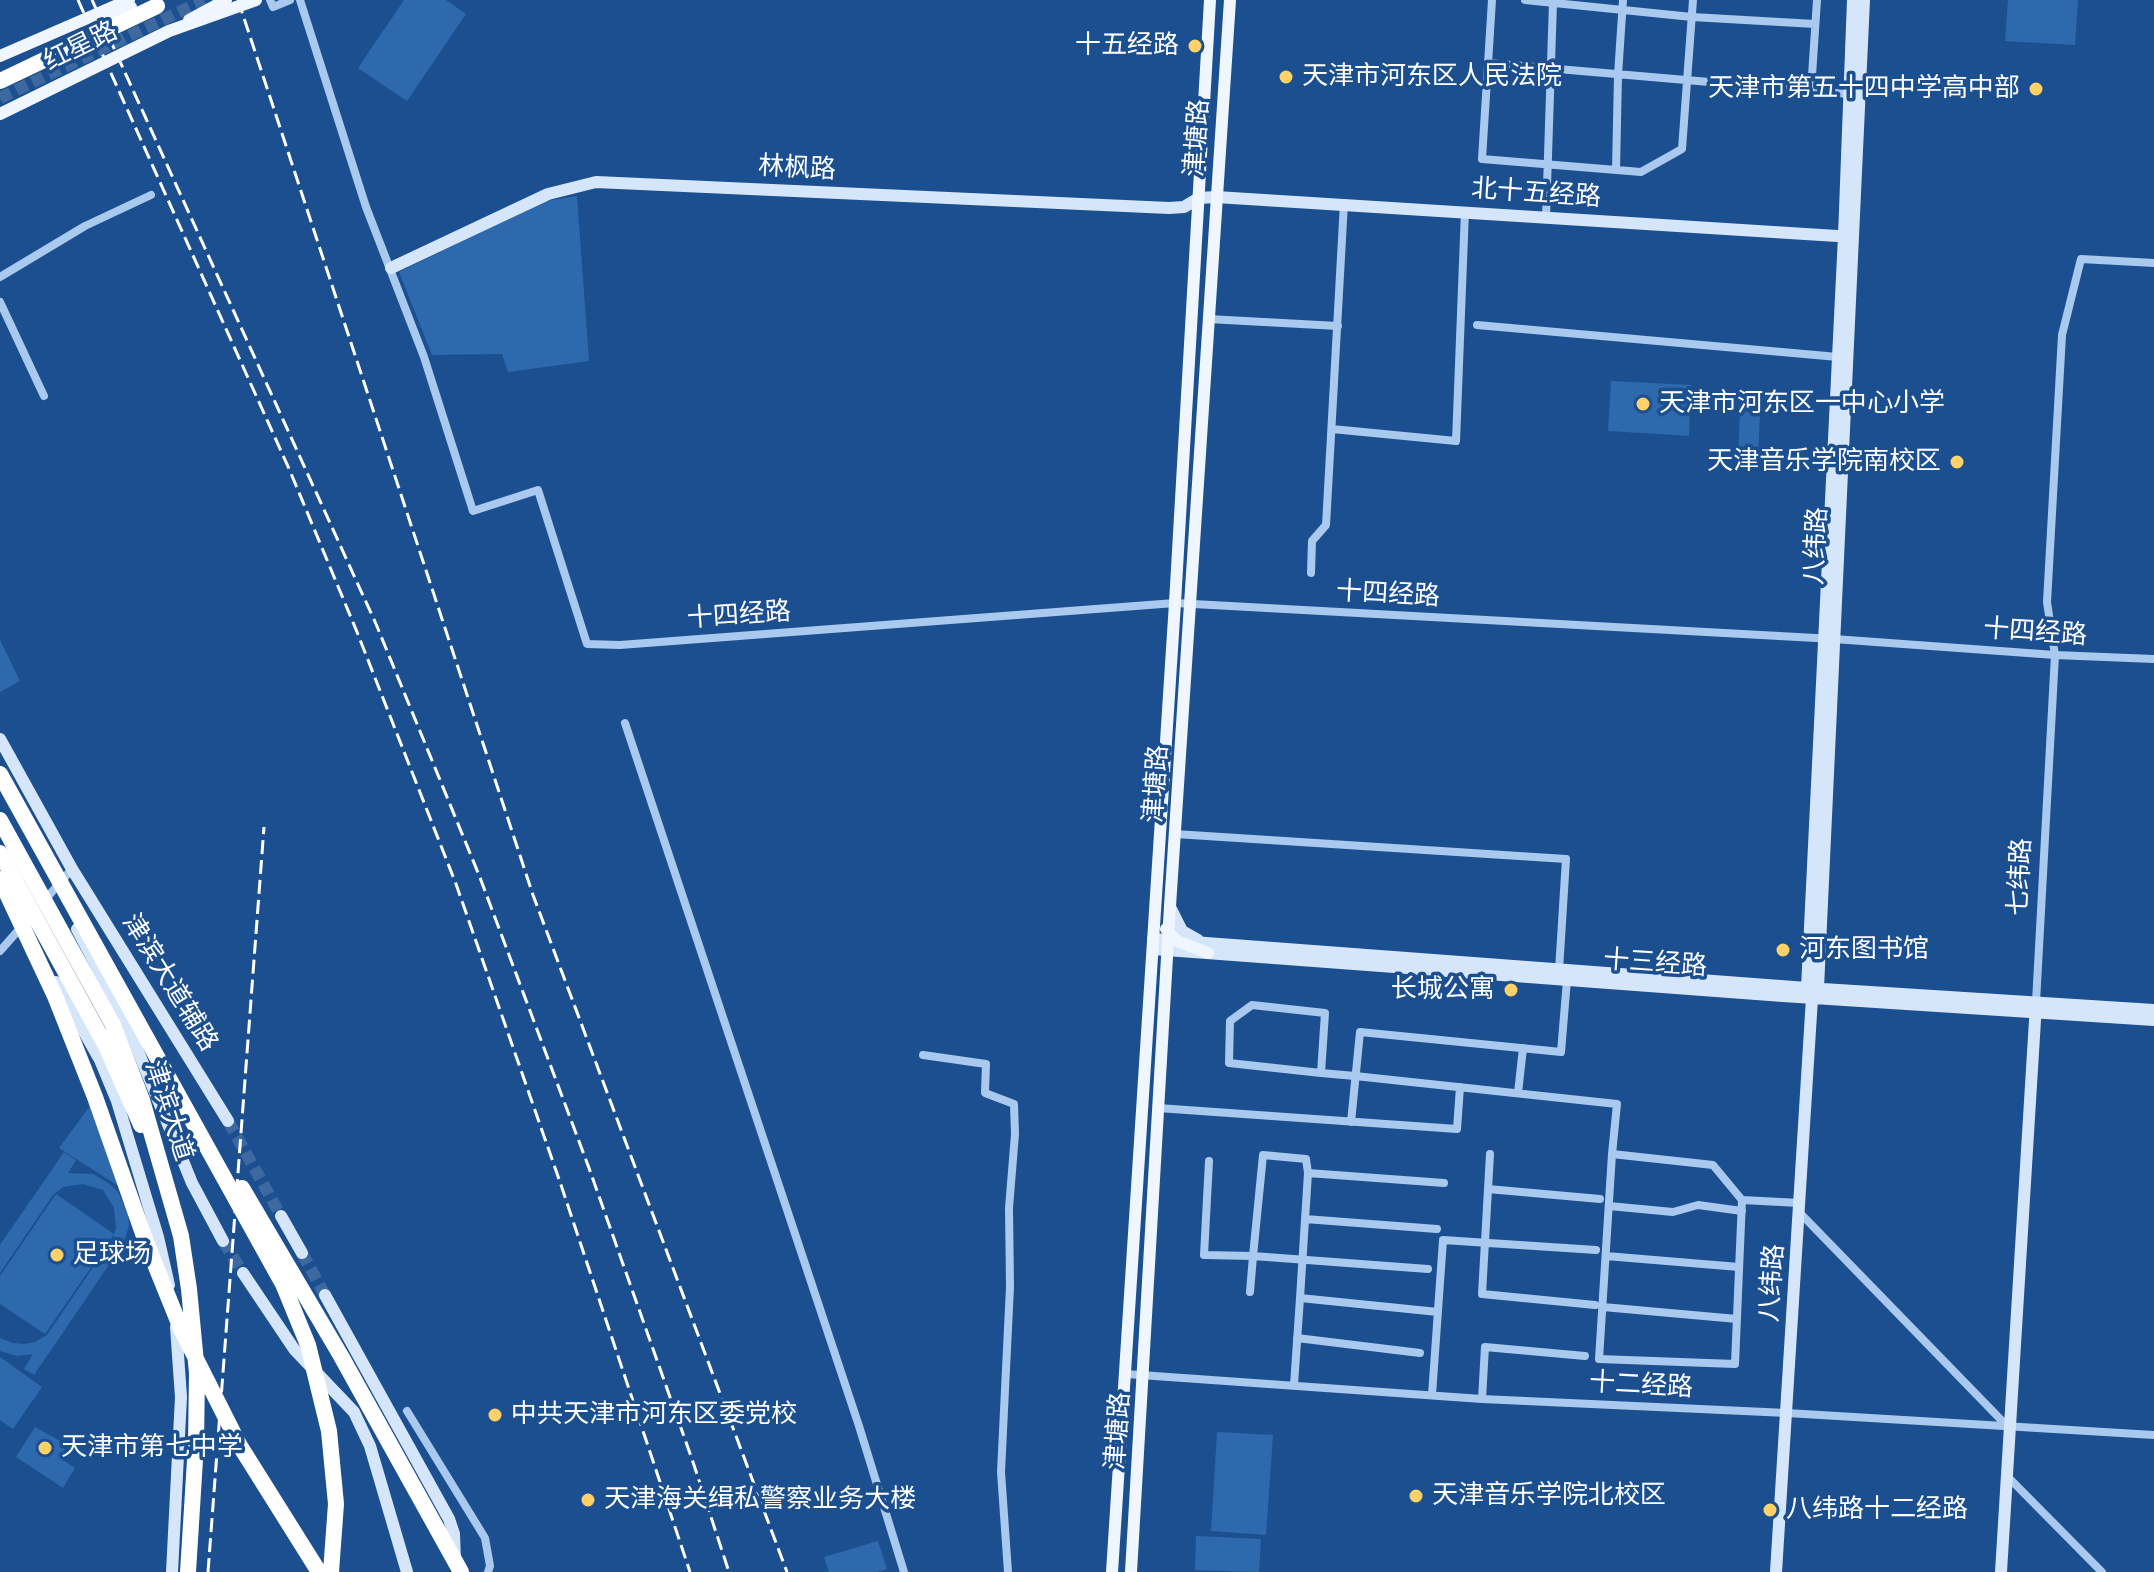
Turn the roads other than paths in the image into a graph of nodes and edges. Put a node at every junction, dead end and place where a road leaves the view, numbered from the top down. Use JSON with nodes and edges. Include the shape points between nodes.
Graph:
{"nodes":[{"id":1,"x":129,"y":0,"type":"edge"},
{"id":2,"x":226,"y":0,"type":"edge"},
{"id":3,"x":256,"y":0,"type":"edge"},
{"id":4,"x":270,"y":0,"type":"edge"},
{"id":5,"x":290,"y":0,"type":"edge"},
{"id":6,"x":300,"y":0,"type":"edge"},
{"id":7,"x":1210,"y":0,"type":"edge"},
{"id":8,"x":1230,"y":0,"type":"edge"},
{"id":9,"x":1492,"y":0,"type":"edge"},
{"id":10,"x":1525,"y":0,"type":"edge"},
{"id":11,"x":1623,"y":0,"type":"edge"},
{"id":12,"x":1693,"y":0,"type":"edge"},
{"id":13,"x":1817,"y":0,"type":"edge"},
{"id":14,"x":1853,"y":0,"type":"edge"},
{"id":15,"x":1864,"y":0,"type":"edge"},
{"id":16,"x":156,"y":2,"type":"edge"},
{"id":17,"x":1554,"y":2,"type":"edge"},
{"id":18,"x":1622,"y":10,"type":"junction"},
{"id":19,"x":1692,"y":17,"type":"junction"},
{"id":20,"x":1815,"y":24,"type":"junction"},
{"id":21,"x":169,"y":31,"type":"junction"},
{"id":22,"x":0,"y":56,"type":"edge"},
{"id":23,"x":1488,"y":63,"type":"junction"},
{"id":24,"x":1551,"y":69,"type":"junction"},
{"id":25,"x":1618,"y":75,"type":"junction"},
{"id":26,"x":0,"y":81,"type":"edge"},
{"id":27,"x":1687,"y":81,"type":"junction"},
{"id":28,"x":1811,"y":91,"type":"junction"},
{"id":29,"x":1849,"y":94,"type":"junction"},
{"id":30,"x":0,"y":114,"type":"edge"},
{"id":31,"x":1549,"y":165,"type":"junction"},
{"id":32,"x":1616,"y":170,"type":"junction"},
{"id":33,"x":151,"y":195,"type":"dead end"},
{"id":34,"x":1216,"y":197,"type":"junction"},
{"id":35,"x":1199,"y":198,"type":"junction"},
{"id":36,"x":1344,"y":203,"type":"junction"},
{"id":37,"x":1465,"y":211,"type":"junction"},
{"id":38,"x":1546,"y":217,"type":"junction"},
{"id":39,"x":1849,"y":237,"type":"junction"},
{"id":40,"x":2154,"y":263,"type":"edge"},
{"id":41,"x":391,"y":268,"type":"junction"},
{"id":42,"x":0,"y":277,"type":"edge"},
{"id":43,"x":0,"y":302,"type":"edge"},
{"id":44,"x":1208,"y":319,"type":"junction"},
{"id":45,"x":1477,"y":325,"type":"dead end"},
{"id":46,"x":1338,"y":326,"type":"junction"},
{"id":47,"x":1838,"y":357,"type":"junction"},
{"id":48,"x":44,"y":396,"type":"dead end"},
{"id":49,"x":1332,"y":429,"type":"junction"},
{"id":50,"x":1311,"y":573,"type":"dead end"},
{"id":51,"x":1175,"y":603,"type":"junction"},
{"id":52,"x":1191,"y":605,"type":"junction"},
{"id":53,"x":1830,"y":639,"type":"junction"},
{"id":54,"x":2055,"y":655,"type":"junction"},
{"id":55,"x":2154,"y":659,"type":"edge"},
{"id":56,"x":625,"y":723,"type":"dead end"},
{"id":57,"x":0,"y":739,"type":"edge"},
{"id":58,"x":0,"y":774,"type":"edge"},
{"id":59,"x":0,"y":790,"type":"edge"},
{"id":60,"x":0,"y":820,"type":"edge"},
{"id":61,"x":1175,"y":834,"type":"junction"},
{"id":62,"x":0,"y":853,"type":"edge"},
{"id":63,"x":72,"y":869,"type":"junction"},
{"id":64,"x":0,"y":879,"type":"edge"},
{"id":65,"x":55,"y":888,"type":"junction"},
{"id":66,"x":0,"y":895,"type":"edge"},
{"id":67,"x":1155,"y":905,"type":"junction"},
{"id":68,"x":1170,"y":906,"type":"junction"},
{"id":69,"x":21,"y":928,"type":"junction"},
{"id":70,"x":1171,"y":941,"type":"junction"},
{"id":71,"x":1153,"y":944,"type":"junction"},
{"id":72,"x":1208,"y":948,"type":"junction"},
{"id":73,"x":0,"y":951,"type":"edge"},
{"id":74,"x":1563,"y":975,"type":"junction"},
{"id":75,"x":1814,"y":993,"type":"junction"},
{"id":76,"x":1783,"y":996,"type":"junction"},
{"id":77,"x":2036,"y":1006,"type":"junction"},
{"id":78,"x":2154,"y":1010,"type":"edge"},
{"id":79,"x":2154,"y":1020,"type":"edge"},
{"id":80,"x":1810,"y":1021,"type":"junction"},
{"id":81,"x":133,"y":1024,"type":"junction"},
{"id":82,"x":1523,"y":1048,"type":"junction"},
{"id":83,"x":923,"y":1055,"type":"dead end"},
{"id":84,"x":1321,"y":1073,"type":"junction"},
{"id":85,"x":1355,"y":1076,"type":"junction"},
{"id":86,"x":1460,"y":1087,"type":"junction"},
{"id":87,"x":1518,"y":1093,"type":"junction"},
{"id":88,"x":1158,"y":1108,"type":"junction"},
{"id":89,"x":228,"y":1121,"type":"tunnel mouth"},
{"id":90,"x":1351,"y":1122,"type":"junction"},
{"id":91,"x":1490,"y":1154,"type":"dead end"},
{"id":92,"x":1612,"y":1154,"type":"junction"},
{"id":93,"x":1209,"y":1161,"type":"dead end"},
{"id":94,"x":163,"y":1173,"type":"junction"},
{"id":95,"x":1308,"y":1173,"type":"junction"},
{"id":96,"x":1444,"y":1183,"type":"dead end"},
{"id":97,"x":1488,"y":1189,"type":"junction"},
{"id":98,"x":1600,"y":1199,"type":"dead end"},
{"id":99,"x":1742,"y":1200,"type":"junction"},
{"id":100,"x":1609,"y":1206,"type":"junction"},
{"id":101,"x":1800,"y":1208,"type":"junction"},
{"id":102,"x":1742,"y":1211,"type":"junction"},
{"id":103,"x":281,"y":1216,"type":"tunnel mouth"},
{"id":104,"x":1305,"y":1219,"type":"junction"},
{"id":105,"x":1437,"y":1229,"type":"dead end"},
{"id":106,"x":223,"y":1241,"type":"tunnel mouth"},
{"id":107,"x":1484,"y":1244,"type":"junction"},
{"id":108,"x":1596,"y":1250,"type":"dead end"},
{"id":109,"x":302,"y":1253,"type":"tunnel mouth"},
{"id":110,"x":1253,"y":1256,"type":"junction"},
{"id":111,"x":1606,"y":1256,"type":"junction"},
{"id":112,"x":1302,"y":1258,"type":"junction"},
{"id":113,"x":1739,"y":1267,"type":"junction"},
{"id":114,"x":1428,"y":1269,"type":"dead end"},
{"id":115,"x":243,"y":1273,"type":"tunnel mouth"},
{"id":116,"x":1250,"y":1292,"type":"dead end"},
{"id":117,"x":325,"y":1295,"type":"tunnel mouth"},
{"id":118,"x":1300,"y":1298,"type":"junction"},
{"id":119,"x":1599,"y":1306,"type":"junction"},
{"id":120,"x":1438,"y":1312,"type":"junction"},
{"id":121,"x":1737,"y":1319,"type":"junction"},
{"id":122,"x":1297,"y":1338,"type":"junction"},
{"id":123,"x":1420,"y":1353,"type":"dead end"},
{"id":124,"x":1585,"y":1356,"type":"dead end"},
{"id":125,"x":1126,"y":1374,"type":"junction"},
{"id":126,"x":1144,"y":1376,"type":"junction"},
{"id":127,"x":1294,"y":1385,"type":"junction"},
{"id":128,"x":1432,"y":1395,"type":"junction"},
{"id":129,"x":1482,"y":1399,"type":"junction"},
{"id":130,"x":407,"y":1411,"type":"dead end"},
{"id":131,"x":1787,"y":1413,"type":"junction"},
{"id":132,"x":2010,"y":1429,"type":"junction"},
{"id":133,"x":2154,"y":1435,"type":"edge"},
{"id":134,"x":2007,"y":1476,"type":"junction"},
{"id":135,"x":172,"y":1572,"type":"edge"},
{"id":136,"x":188,"y":1572,"type":"edge"},
{"id":137,"x":319,"y":1572,"type":"edge"},
{"id":138,"x":331,"y":1572,"type":"edge"},
{"id":139,"x":407,"y":1572,"type":"edge"},
{"id":140,"x":454,"y":1572,"type":"edge"},
{"id":141,"x":461,"y":1572,"type":"edge"},
{"id":142,"x":488,"y":1572,"type":"edge"},
{"id":143,"x":904,"y":1572,"type":"edge"},
{"id":144,"x":1008,"y":1572,"type":"edge"},
{"id":145,"x":1112,"y":1572,"type":"edge"},
{"id":146,"x":1131,"y":1572,"type":"edge"},
{"id":147,"x":1776,"y":1572,"type":"edge"},
{"id":148,"x":2001,"y":1572,"type":"edge"},
{"id":149,"x":2102,"y":1572,"type":"edge"}],
"edges":[{"from":1,"to":22,"type":"main road","bridge":true},
{"from":2,"to":21,"type":"main road","name":"红星路","bridge":true},
{"from":3,"to":21,"type":"main road","bridge":true},
{"from":4,"to":5,"type":"street","via":[[273,7]]},
{"from":6,"to":41,"type":"street","via":[[366,207]]},
{"from":7,"to":35,"type":"main road","name":"津塘路"},
{"from":8,"to":34,"type":"main road","name":"津塘路"},
{"from":9,"to":23,"type":"street"},
{"from":10,"to":17,"type":"street"},
{"from":11,"to":18,"type":"street"},
{"from":12,"to":19,"type":"street"},
{"from":13,"to":20,"type":"street"},
{"from":14,"to":29,"type":"street","name":"八纬路"},
{"from":15,"to":39,"type":"street","name":"八纬路"},
{"from":16,"to":26,"type":"highway","name":"红星路","bridge":true},
{"from":17,"to":18,"type":"street"},
{"from":17,"to":24,"type":"street"},
{"from":18,"to":19,"type":"street"},
{"from":18,"to":25,"type":"street"},
{"from":19,"to":20,"type":"street"},
{"from":19,"to":27,"type":"street"},
{"from":20,"to":28,"type":"street"},
{"from":21,"to":30,"type":"main road","name":"红星路","bridge":true},
{"from":23,"to":24,"type":"street"},
{"from":23,"to":31,"type":"street","via":[[1482,159]]},
{"from":24,"to":25,"type":"street"},
{"from":24,"to":31,"type":"street"},
{"from":25,"to":27,"type":"street"},
{"from":25,"to":32,"type":"street"},
{"from":27,"to":28,"type":"street"},
{"from":27,"to":32,"type":"street","via":[[1682,149],[1641,172]]},
{"from":28,"to":29,"type":"street"},
{"from":29,"to":39,"type":"street","name":"八纬路"},
{"from":31,"to":32,"type":"street"},
{"from":31,"to":38,"type":"street"},
{"from":33,"to":42,"type":"street","via":[[85,226]]},
{"from":34,"to":35,"type":"street","name":"林枫路"},
{"from":34,"to":36,"type":"street","name":"北十五经路"},
{"from":34,"to":44,"type":"main road","name":"津塘路"},
{"from":35,"to":41,"type":"street","name":"林枫路","via":[[1169,208],[596,182],[548,194]]},
{"from":35,"to":51,"type":"main road","name":"津塘路"},
{"from":36,"to":37,"type":"street","name":"北十五经路"},
{"from":36,"to":46,"type":"street"},
{"from":37,"to":38,"type":"street","name":"北十五经路"},
{"from":37,"to":49,"type":"street","via":[[1456,441]]},
{"from":38,"to":39,"type":"street","name":"北十五经路"},
{"from":39,"to":47,"type":"street","name":"八纬路"},
{"from":39,"to":53,"type":"street","name":"八纬路"},
{"from":40,"to":54,"type":"street","name":"七纬路","via":[[2081,259],[2058,376],[2047,602]]},
{"from":41,"to":51,"type":"street","name":"十四经路","via":[[473,511],[538,490],[587,644]]},
{"from":43,"to":48,"type":"street"},
{"from":44,"to":46,"type":"street"},
{"from":44,"to":52,"type":"main road","name":"津塘路"},
{"from":45,"to":47,"type":"street"},
{"from":46,"to":49,"type":"street"},
{"from":47,"to":53,"type":"street","name":"八纬路"},
{"from":49,"to":50,"type":"street","via":[[1326,525],[1312,541]]},
{"from":51,"to":52,"type":"street","name":"十四经路"},
{"from":51,"to":67,"type":"main road","name":"津塘路"},
{"from":52,"to":53,"type":"street","name":"十四经路"},
{"from":52,"to":61,"type":"main road","name":"津塘路"},
{"from":53,"to":54,"type":"street","name":"十四经路"},
{"from":53,"to":75,"type":"street","name":"八纬路"},
{"from":54,"to":55,"type":"street","name":"十四经路"},
{"from":54,"to":77,"type":"street","name":"七纬路"},
{"from":56,"to":143,"type":"street"},
{"from":57,"to":63,"type":"street","name":"津滨大道辅路"},
{"from":58,"to":81,"type":"highway","name":"津滨大道","bridge":true},
{"from":59,"to":65,"type":"street"},
{"from":60,"to":94,"type":"highway","name":"津滨大道","bridge":true,"via":[[113,1025]]},
{"from":61,"to":68,"type":"main road","name":"津塘路"},
{"from":61,"to":74,"type":"street","via":[[1566,859]]},
{"from":62,"to":94,"type":"highway","bridge":true,"via":[[106,1046]]},
{"from":63,"to":65,"type":"street"},
{"from":63,"to":89,"type":"street","name":"津滨大道辅路"},
{"from":64,"to":137,"type":"highway","bridge":true,"via":[[55,996],[182,1331],[240,1446]]},
{"from":65,"to":69,"type":"street"},
{"from":65,"to":81,"type":"street"},
{"from":66,"to":69,"type":"street"},
{"from":67,"to":70,"type":"main road"},
{"from":67,"to":71,"type":"main road","name":"津塘路"},
{"from":68,"to":70,"type":"main road","name":"津塘路"},
{"from":68,"to":72,"type":"street","via":[[1182,931]]},
{"from":69,"to":73,"type":"street"},
{"from":69,"to":135,"type":"street","via":[[100,1060],[133,1149],[165,1264],[179,1346],[181,1397]]},
{"from":70,"to":71,"type":"street","name":"十三经路"},
{"from":70,"to":72,"type":"street","name":"十三经路"},
{"from":70,"to":88,"type":"main road","name":"津塘路"},
{"from":71,"to":125,"type":"main road","name":"津塘路"},
{"from":72,"to":74,"type":"street","name":"十三经路"},
{"from":74,"to":75,"type":"street","name":"十三经路"},
{"from":74,"to":76,"type":"street","name":"十三经路"},
{"from":74,"to":82,"type":"street","via":[[1561,1052]]},
{"from":75,"to":76,"type":"street","name":"十三经路"},
{"from":75,"to":77,"type":"street","name":"十三经路"},
{"from":75,"to":77,"type":"street","name":"十三经路","via":[[1840,990]]},
{"from":75,"to":80,"type":"street","name":"八纬路"},
{"from":76,"to":80,"type":"street","via":[[1801,1004]]},
{"from":77,"to":78,"type":"street","name":"十三经路"},
{"from":77,"to":79,"type":"street","name":"十三经路"},
{"from":77,"to":132,"type":"street","name":"七纬路"},
{"from":80,"to":101,"type":"street","name":"八纬路"},
{"from":81,"to":106,"type":"street","name":"津滨大道","via":[[192,1183]]},
{"from":81,"to":138,"type":"highway","bridge":true,"via":[[283,1284],[308,1345],[333,1468]]},
{"from":81,"to":141,"type":"highway","bridge":true,"via":[[257,1213]]},
{"from":82,"to":85,"type":"street","via":[[1360,1032]]},
{"from":82,"to":87,"type":"street"},
{"from":83,"to":144,"type":"street","via":[[986,1064],[985,1093],[1014,1104],[1001,1472]]},
{"from":84,"to":84,"type":"street","via":[[1229,1063],[1230,1021],[1252,1005],[1325,1013]]},
{"from":84,"to":85,"type":"street"},
{"from":85,"to":86,"type":"street"},
{"from":85,"to":90,"type":"street"},
{"from":86,"to":87,"type":"street"},
{"from":86,"to":90,"type":"street","via":[[1457,1129]]},
{"from":87,"to":92,"type":"street","via":[[1617,1104]]},
{"from":88,"to":90,"type":"street"},
{"from":88,"to":126,"type":"main road","name":"津塘路"},
{"from":91,"to":97,"type":"street"},
{"from":92,"to":99,"type":"street","via":[[1713,1165]]},
{"from":92,"to":100,"type":"street"},
{"from":93,"to":110,"type":"street","via":[[1204,1255]]},
{"from":94,"to":136,"type":"highway","name":"津滨大道","bridge":true,"via":[[181,1236],[197,1373]]},
{"from":95,"to":96,"type":"street"},
{"from":95,"to":104,"type":"street"},
{"from":95,"to":110,"type":"street","via":[[1306,1159],[1263,1155]]},
{"from":97,"to":98,"type":"street"},
{"from":97,"to":107,"type":"street"},
{"from":99,"to":101,"type":"street"},
{"from":99,"to":102,"type":"street"},
{"from":100,"to":102,"type":"street","via":[[1673,1212],[1698,1205]]},
{"from":100,"to":111,"type":"street"},
{"from":101,"to":131,"type":"street","name":"八纬路"},
{"from":101,"to":132,"type":"street"},
{"from":102,"to":113,"type":"street"},
{"from":103,"to":109,"type":"street"},
{"from":104,"to":105,"type":"street"},
{"from":104,"to":112,"type":"street"},
{"from":107,"to":108,"type":"street"},
{"from":107,"to":119,"type":"street","via":[[1482,1294]]},
{"from":107,"to":120,"type":"street","via":[[1443,1240]]},
{"from":110,"to":112,"type":"street"},
{"from":110,"to":116,"type":"street"},
{"from":111,"to":113,"type":"street"},
{"from":111,"to":119,"type":"street"},
{"from":112,"to":114,"type":"street"},
{"from":112,"to":118,"type":"street"},
{"from":113,"to":121,"type":"street"},
{"from":115,"to":139,"type":"street","via":[[294,1349],[354,1412],[370,1446]]},
{"from":117,"to":140,"type":"street","via":[[449,1519]]},
{"from":118,"to":120,"type":"street"},
{"from":118,"to":122,"type":"street"},
{"from":119,"to":121,"type":"street"},
{"from":119,"to":121,"type":"street","via":[[1599,1359],[1735,1364]]},
{"from":120,"to":128,"type":"street"},
{"from":122,"to":123,"type":"street"},
{"from":122,"to":127,"type":"street"},
{"from":124,"to":129,"type":"street","via":[[1485,1347]]},
{"from":125,"to":126,"type":"street","name":"十二经路"},
{"from":125,"to":145,"type":"main road","name":"津塘路"},
{"from":126,"to":127,"type":"street","name":"十二经路"},
{"from":126,"to":146,"type":"main road","name":"津塘路"},
{"from":127,"to":128,"type":"street","name":"十二经路"},
{"from":128,"to":129,"type":"street","name":"十二经路"},
{"from":129,"to":131,"type":"street","name":"十二经路"},
{"from":130,"to":142,"type":"street","via":[[485,1538]]},
{"from":131,"to":132,"type":"street","name":"十二经路"},
{"from":131,"to":147,"type":"street","name":"八纬路"},
{"from":132,"to":133,"type":"street","name":"十二经路"},
{"from":132,"to":134,"type":"street","name":"七纬路"},
{"from":134,"to":148,"type":"street","name":"七纬路"},
{"from":134,"to":149,"type":"street"}]}
